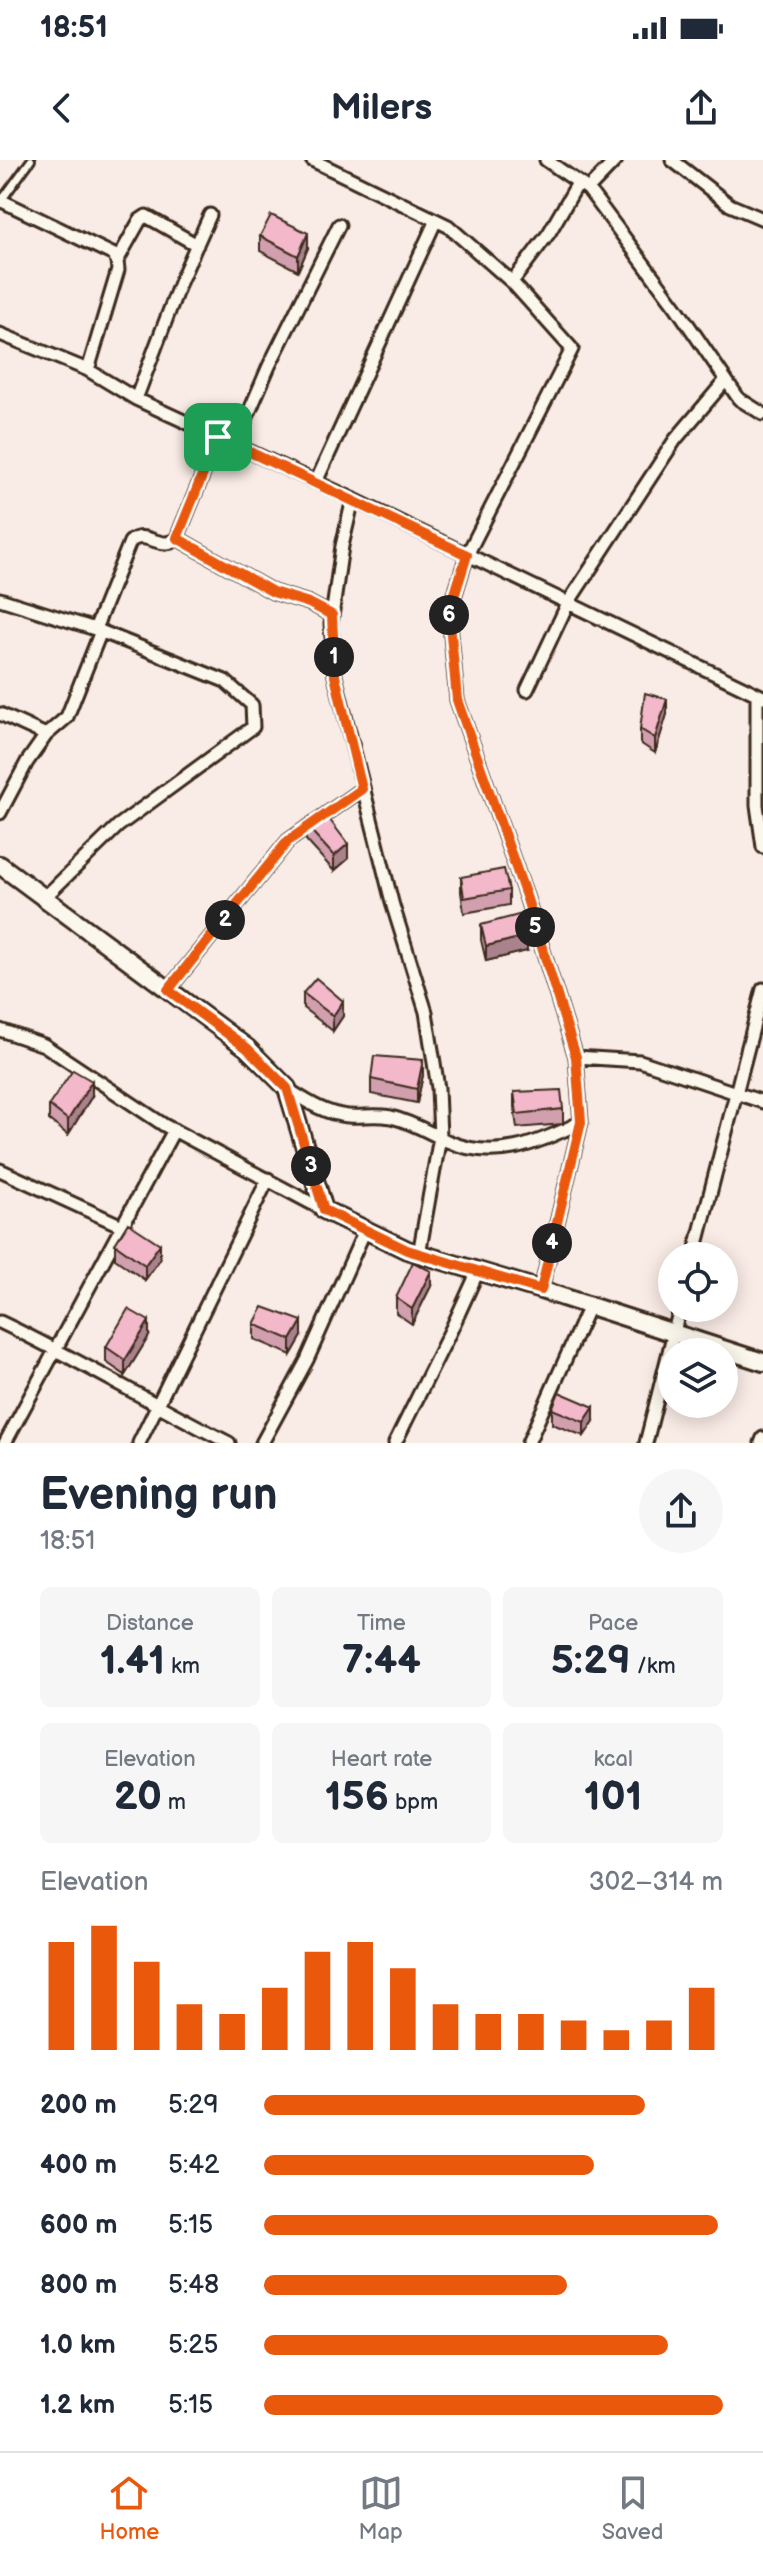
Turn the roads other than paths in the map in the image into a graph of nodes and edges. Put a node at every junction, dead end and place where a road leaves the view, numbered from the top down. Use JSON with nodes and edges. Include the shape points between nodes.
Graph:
{"nodes":[{"id":1,"x":31,"y":160,"type":"edge"},
{"id":2,"x":312,"y":160,"type":"edge"},
{"id":3,"x":546,"y":160,"type":"edge"},
{"id":4,"x":616,"y":160,"type":"edge"},
{"id":5,"x":672,"y":160,"type":"edge"},
{"id":6,"x":583,"y":186,"type":"junction"},
{"id":7,"x":1,"y":200,"type":"edge"},
{"id":8,"x":210,"y":215,"type":"dead end"},
{"id":9,"x":763,"y":219,"type":"edge"},
{"id":10,"x":436,"y":220,"type":"junction"},
{"id":11,"x":339,"y":225,"type":"dead end"},
{"id":12,"x":197,"y":245,"type":"junction"},
{"id":13,"x":117,"y":261,"type":"junction"},
{"id":14,"x":512,"y":282,"type":"junction"},
{"id":15,"x":0,"y":334,"type":"edge"},
{"id":16,"x":88,"y":370,"type":"junction"},
{"id":17,"x":725,"y":381,"type":"junction"},
{"id":18,"x":136,"y":399,"type":"junction"},
{"id":19,"x":763,"y":414,"type":"edge"},
{"id":20,"x":218,"y":437,"type":"junction"},
{"id":21,"x":235,"y":445,"type":"junction"},
{"id":22,"x":316,"y":482,"type":"junction"},
{"id":23,"x":353,"y":499,"type":"junction"},
{"id":24,"x":177,"y":538,"type":"junction"},
{"id":25,"x":467,"y":555,"type":"junction"},
{"id":26,"x":0,"y":599,"type":"edge"},
{"id":27,"x":568,"y":603,"type":"junction"},
{"id":28,"x":332,"y":615,"type":"junction"},
{"id":29,"x":98,"y":630,"type":"junction"},
{"id":30,"x":527,"y":690,"type":"dead end"},
{"id":31,"x":760,"y":695,"type":"edge"},
{"id":32,"x":0,"y":714,"type":"edge"},
{"id":33,"x":46,"y":735,"type":"junction"},
{"id":34,"x":362,"y":789,"type":"junction"},
{"id":35,"x":0,"y":813,"type":"edge"},
{"id":36,"x":763,"y":847,"type":"edge"},
{"id":37,"x":0,"y":865,"type":"edge"},
{"id":38,"x":44,"y":898,"type":"junction"},
{"id":39,"x":168,"y":990,"type":"junction"},
{"id":40,"x":762,"y":997,"type":"edge"},
{"id":41,"x":0,"y":1030,"type":"edge"},
{"id":42,"x":576,"y":1057,"type":"junction"},
{"id":43,"x":287,"y":1088,"type":"junction"},
{"id":44,"x":734,"y":1092,"type":"junction"},
{"id":45,"x":763,"y":1102,"type":"edge"},
{"id":46,"x":581,"y":1122,"type":"junction"},
{"id":47,"x":174,"y":1130,"type":"junction"},
{"id":48,"x":440,"y":1137,"type":"junction"},
{"id":49,"x":0,"y":1170,"type":"edge"},
{"id":50,"x":268,"y":1179,"type":"junction"},
{"id":51,"x":324,"y":1210,"type":"junction"},
{"id":52,"x":122,"y":1226,"type":"junction"},
{"id":53,"x":365,"y":1230,"type":"junction"},
{"id":54,"x":697,"y":1242,"type":"edge"},
{"id":55,"x":419,"y":1254,"type":"junction"},
{"id":56,"x":478,"y":1271,"type":"junction"},
{"id":57,"x":541,"y":1290,"type":"junction"},
{"id":58,"x":589,"y":1306,"type":"junction"},
{"id":59,"x":0,"y":1322,"type":"edge"},
{"id":60,"x":676,"y":1322,"type":"edge"},
{"id":61,"x":673,"y":1334,"type":"junction"},
{"id":62,"x":55,"y":1348,"type":"junction"},
{"id":63,"x":763,"y":1362,"type":"edge"},
{"id":64,"x":156,"y":1406,"type":"junction"},
{"id":65,"x":5,"y":1443,"type":"edge"},
{"id":66,"x":139,"y":1443,"type":"edge"},
{"id":67,"x":229,"y":1443,"type":"edge"},
{"id":68,"x":262,"y":1443,"type":"edge"},
{"id":69,"x":395,"y":1443,"type":"edge"},
{"id":70,"x":528,"y":1443,"type":"edge"},
{"id":71,"x":646,"y":1443,"type":"edge"}],
"edges":[{"from":1,"to":7,"type":"lane"},
{"from":2,"to":10,"type":"street"},
{"from":3,"to":6,"type":"street"},
{"from":4,"to":6,"type":"street"},
{"from":5,"to":9,"type":"street","via":[[730,205]]},
{"from":6,"to":14,"type":"street"},
{"from":6,"to":17,"type":"street"},
{"from":7,"to":13,"type":"street"},
{"from":8,"to":12,"type":"street"},
{"from":10,"to":14,"type":"street"},
{"from":10,"to":22,"type":"street"},
{"from":11,"to":21,"type":"street"},
{"from":12,"to":13,"type":"street","via":[[146,216]]},
{"from":12,"to":18,"type":"street"},
{"from":13,"to":16,"type":"street"},
{"from":14,"to":25,"type":"street","via":[[572,349]]},
{"from":15,"to":16,"type":"street"},
{"from":16,"to":18,"type":"street"},
{"from":17,"to":19,"type":"street","via":[[739,399]]},
{"from":17,"to":27,"type":"street","via":[[675,440]]},
{"from":18,"to":20,"type":"street"},
{"from":20,"to":21,"type":"street"},
{"from":20,"to":24,"type":"street"},
{"from":21,"to":22,"type":"street"},
{"from":22,"to":23,"type":"street"},
{"from":23,"to":25,"type":"street"},
{"from":23,"to":28,"type":"street"},
{"from":24,"to":28,"type":"street","via":[[273,592]]},
{"from":24,"to":29,"type":"street","via":[[163,544],[140,536],[130,542]]},
{"from":25,"to":27,"type":"street"},
{"from":25,"to":42,"type":"street","via":[[449,613],[457,700]]},
{"from":26,"to":29,"type":"street"},
{"from":27,"to":30,"type":"street"},
{"from":27,"to":31,"type":"street"},
{"from":28,"to":34,"type":"street","via":[[335,676]]},
{"from":29,"to":33,"type":"street","via":[[67,717]]},
{"from":29,"to":38,"type":"street","via":[[225,681],[252,705],[253,727],[118,826]]},
{"from":31,"to":36,"type":"street","via":[[757,805]]},
{"from":32,"to":33,"type":"street"},
{"from":33,"to":35,"type":"street"},
{"from":34,"to":39,"type":"street","via":[[288,841]]},
{"from":34,"to":48,"type":"street","via":[[426,1012]]},
{"from":37,"to":38,"type":"street"},
{"from":38,"to":39,"type":"street"},
{"from":39,"to":43,"type":"street","via":[[247,1048]]},
{"from":40,"to":44,"type":"street"},
{"from":41,"to":47,"type":"street","via":[[44,1045]]},
{"from":42,"to":44,"type":"street","via":[[640,1061]]},
{"from":42,"to":46,"type":"street"},
{"from":43,"to":48,"type":"street","via":[[325,1110],[387,1116]]},
{"from":43,"to":51,"type":"street"},
{"from":44,"to":45,"type":"street"},
{"from":44,"to":54,"type":"street"},
{"from":46,"to":48,"type":"street","via":[[535,1144],[502,1151],[485,1152]]},
{"from":46,"to":57,"type":"street"},
{"from":47,"to":50,"type":"street"},
{"from":47,"to":52,"type":"street"},
{"from":48,"to":55,"type":"street"},
{"from":49,"to":52,"type":"street"},
{"from":50,"to":51,"type":"street"},
{"from":50,"to":64,"type":"street"},
{"from":51,"to":53,"type":"street"},
{"from":52,"to":62,"type":"street"},
{"from":53,"to":55,"type":"street"},
{"from":53,"to":68,"type":"street","via":[[307,1360]]},
{"from":55,"to":56,"type":"street"},
{"from":56,"to":57,"type":"street"},
{"from":56,"to":69,"type":"street"},
{"from":57,"to":58,"type":"street"},
{"from":58,"to":61,"type":"street"},
{"from":58,"to":70,"type":"street"},
{"from":59,"to":62,"type":"street"},
{"from":60,"to":61,"type":"street"},
{"from":61,"to":63,"type":"street"},
{"from":61,"to":71,"type":"street"},
{"from":62,"to":64,"type":"street"},
{"from":62,"to":65,"type":"street"},
{"from":64,"to":66,"type":"street"},
{"from":64,"to":67,"type":"street"}]}
